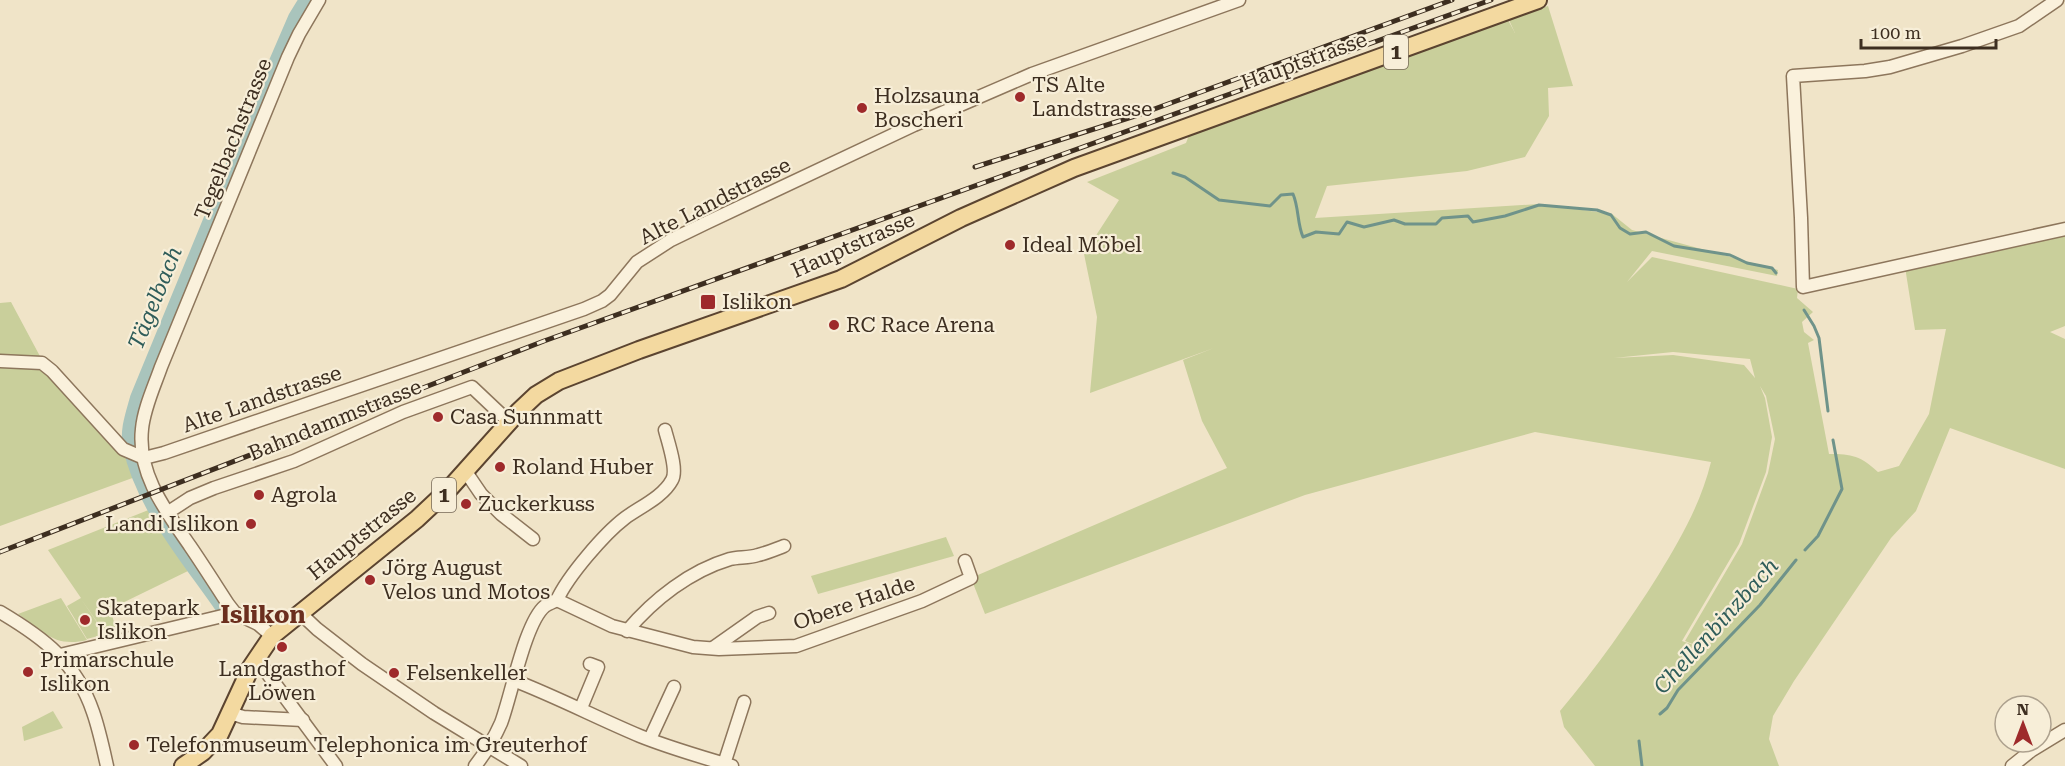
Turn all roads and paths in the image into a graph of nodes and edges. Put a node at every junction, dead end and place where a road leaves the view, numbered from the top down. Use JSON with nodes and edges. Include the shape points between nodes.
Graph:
{"nodes":[{"id":1,"x":319,"y":0,"type":"edge"},
{"id":2,"x":1237,"y":0,"type":"edge"},
{"id":3,"x":1538,"y":0,"type":"edge"},
{"id":4,"x":2057,"y":0,"type":"edge"},
{"id":5,"x":2065,"y":229,"type":"edge"},
{"id":6,"x":0,"y":361,"type":"edge"},
{"id":7,"x":510,"y":422,"type":"junction"},
{"id":8,"x":665,"y":430,"type":"dead end"},
{"id":9,"x":136,"y":456,"type":"junction"},
{"id":10,"x":466,"y":472,"type":"junction"},
{"id":11,"x":167,"y":513,"type":"junction"},
{"id":12,"x":533,"y":539,"type":"dead end"},
{"id":13,"x":784,"y":546,"type":"dead end"},
{"id":14,"x":965,"y":561,"type":"dead end"},
{"id":15,"x":557,"y":600,"type":"junction"},
{"id":16,"x":0,"y":612,"type":"edge"},
{"id":17,"x":235,"y":613,"type":"junction"},
{"id":18,"x":300,"y":613,"type":"junction"},
{"id":19,"x":769,"y":613,"type":"dead end"},
{"id":20,"x":627,"y":631,"type":"junction"},
{"id":21,"x":272,"y":636,"type":"junction"},
{"id":22,"x":713,"y":648,"type":"junction"},
{"id":23,"x":60,"y":655,"type":"junction"},
{"id":24,"x":256,"y":658,"type":"junction"},
{"id":25,"x":590,"y":664,"type":"dead end"},
{"id":26,"x":513,"y":680,"type":"junction"},
{"id":27,"x":674,"y":687,"type":"dead end"},
{"id":28,"x":744,"y":702,"type":"dead end"},
{"id":29,"x":581,"y":708,"type":"junction"},
{"id":30,"x":230,"y":713,"type":"junction"},
{"id":31,"x":303,"y":720,"type":"junction"},
{"id":32,"x":2065,"y":730,"type":"edge"},
{"id":33,"x":650,"y":740,"type":"junction"},
{"id":34,"x":491,"y":746,"type":"junction"},
{"id":35,"x":523,"y":765,"type":"edge"},
{"id":36,"x":728,"y":765,"type":"edge"},
{"id":37,"x":103,"y":766,"type":"edge"},
{"id":38,"x":183,"y":766,"type":"edge"},
{"id":39,"x":336,"y":766,"type":"edge"},
{"id":40,"x":475,"y":766,"type":"edge"},
{"id":41,"x":2012,"y":766,"type":"edge"}],
"edges":[{"from":1,"to":9,"type":"street","name":"Tegelbachstrasse","via":[[288,57],[154,387]]},
{"from":2,"to":9,"type":"street","name":"Alte Landstrasse","via":[[1032,74],[706,223],[637,262],[610,295],[584,309]]},
{"from":3,"to":7,"type":"main road","name":"Hauptstrasse","number":"1","via":[[1072,169],[978,210],[841,279],[559,381],[537,395]]},
{"from":4,"to":5,"type":"street","via":[[2013,29],[1890,67],[1793,76],[1803,287]]},
{"from":6,"to":9,"type":"street","via":[[42,363],[118,443]]},
{"from":7,"to":10,"type":"main road","name":"Hauptstrasse","number":"1"},
{"from":7,"to":11,"type":"street","name":"Bahndammstrasse","via":[[472,387],[403,412],[294,461],[214,488]]},
{"from":8,"to":15,"type":"street","via":[[675,472],[672,480],[606,536]]},
{"from":9,"to":11,"type":"street","name":"Tegelbachstrasse"},
{"from":10,"to":12,"type":"street","via":[[501,514]]},
{"from":10,"to":18,"type":"main road","name":"Hauptstrasse","number":"1","via":[[417,519]]},
{"from":11,"to":17,"type":"street","name":"Tegelbachstrasse"},
{"from":13,"to":20,"type":"street","via":[[702,570],[664,594]]},
{"from":14,"to":22,"type":"street","name":"Obere Halde","via":[[971,578],[838,632],[796,646]]},
{"from":15,"to":20,"type":"street","name":"Obere Halde"},
{"from":15,"to":26,"type":"street","via":[[536,617]]},
{"from":16,"to":23,"type":"street"},
{"from":17,"to":21,"type":"street","name":"Tegelbachstrasse"},
{"from":17,"to":23,"type":"street"},
{"from":18,"to":21,"type":"main road","name":"Hauptstrasse","number":"1"},
{"from":18,"to":34,"type":"street","via":[[368,668]]},
{"from":19,"to":22,"type":"street"},
{"from":20,"to":22,"type":"street","name":"Obere Halde"},
{"from":21,"to":24,"type":"main road","name":"Hauptstrasse","number":"1"},
{"from":23,"to":37,"type":"street","via":[[78,678],[93,710]]},
{"from":24,"to":30,"type":"main road","name":"Hauptstrasse","number":"1"},
{"from":24,"to":31,"type":"street"},
{"from":25,"to":29,"type":"street","via":[[598,667]]},
{"from":26,"to":29,"type":"street"},
{"from":26,"to":34,"type":"street"},
{"from":27,"to":33,"type":"street"},
{"from":28,"to":36,"type":"street"},
{"from":29,"to":33,"type":"street"},
{"from":30,"to":31,"type":"street"},
{"from":30,"to":38,"type":"main road","name":"Hauptstrasse","number":"1","via":[[215,741]]},
{"from":31,"to":39,"type":"street"},
{"from":32,"to":41,"type":"street"},
{"from":33,"to":36,"type":"street"},
{"from":34,"to":35,"type":"street"},
{"from":34,"to":40,"type":"street"}]}
